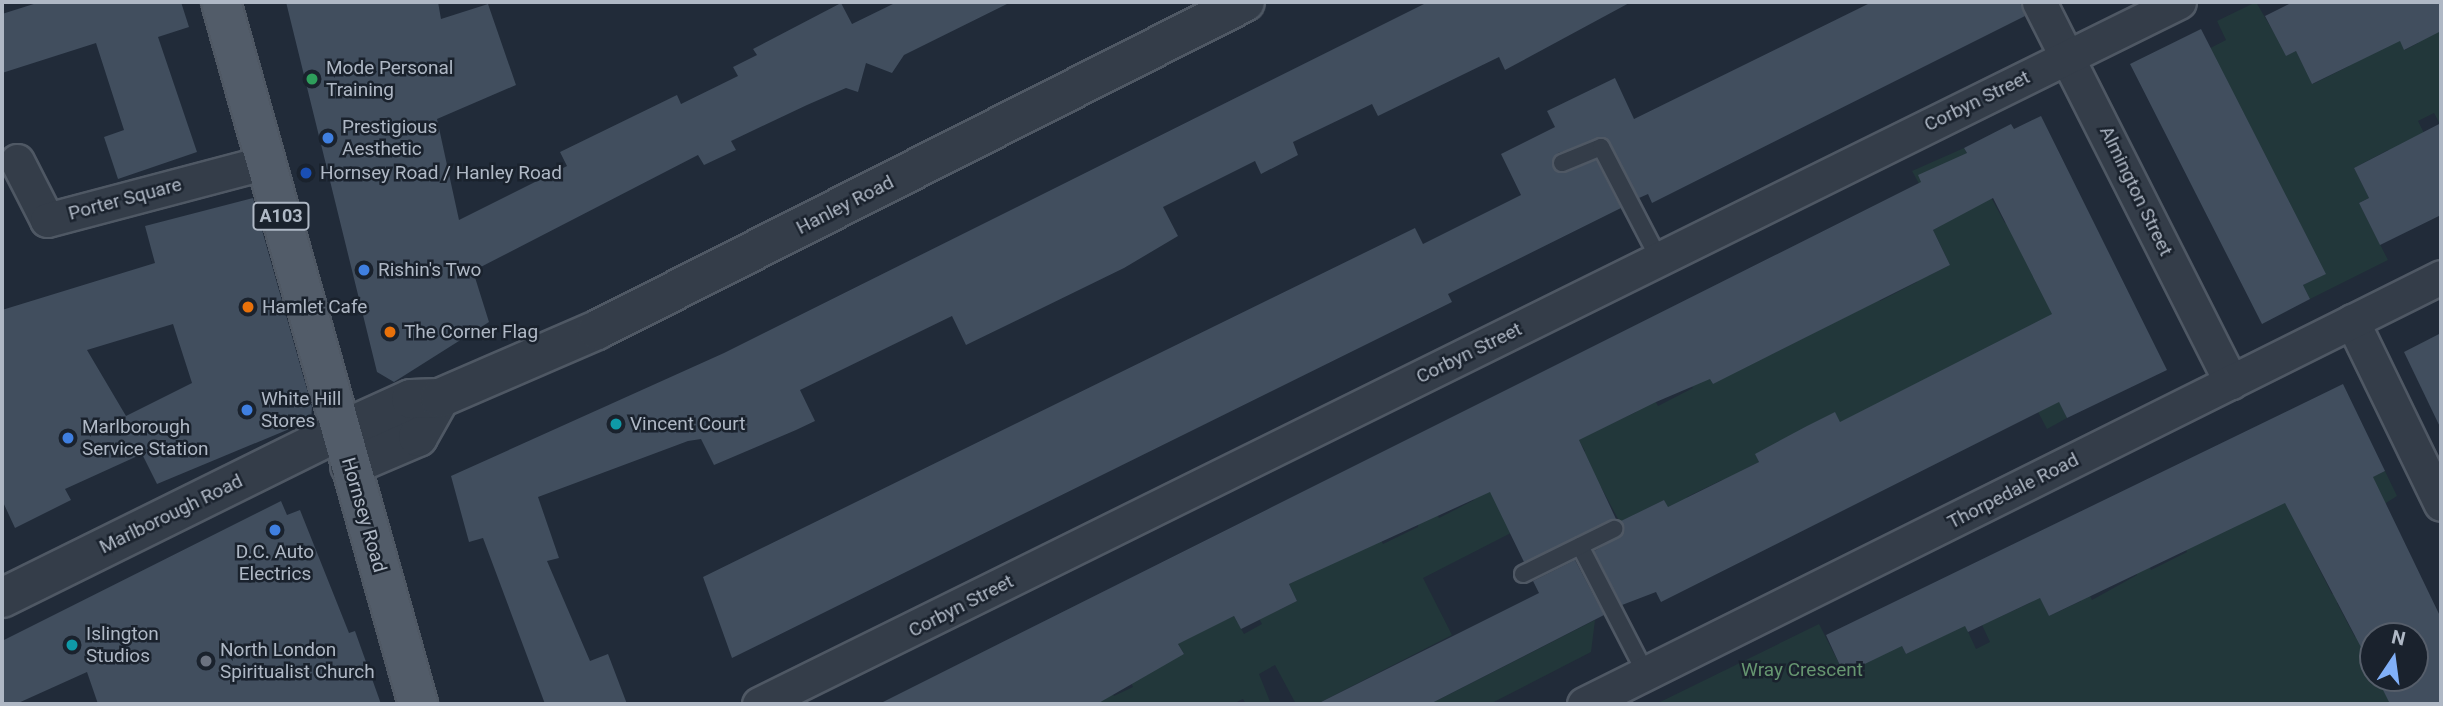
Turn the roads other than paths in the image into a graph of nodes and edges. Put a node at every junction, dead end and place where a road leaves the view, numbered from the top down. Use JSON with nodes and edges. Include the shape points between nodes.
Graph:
{"nodes":[{"id":1,"x":221,"y":2,"type":"edge"},
{"id":2,"x":1245,"y":2,"type":"edge"},
{"id":3,"x":2039,"y":2,"type":"edge"},
{"id":4,"x":2179,"y":2,"type":"edge"},
{"id":5,"x":2068,"y":56,"type":"junction"},
{"id":6,"x":17,"y":161,"type":"dead end"},
{"id":7,"x":267,"y":162,"type":"junction"},
{"id":8,"x":1562,"y":163,"type":"dead end"},
{"id":9,"x":1659,"y":259,"type":"junction"},
{"id":10,"x":2441,"y":277,"type":"edge"},
{"id":11,"x":2352,"y":321,"type":"junction"},
{"id":12,"x":2231,"y":382,"type":"junction"},
{"id":13,"x":345,"y":448,"type":"junction"},
{"id":14,"x":2441,"y":504,"type":"edge"},
{"id":15,"x":1614,"y":529,"type":"dead end"},
{"id":16,"x":1580,"y":545,"type":"junction"},
{"id":17,"x":1523,"y":574,"type":"dead end"},
{"id":18,"x":2,"y":598,"type":"edge"},
{"id":19,"x":1646,"y":674,"type":"junction"},
{"id":20,"x":798,"y":697,"type":"edge"},
{"id":21,"x":418,"y":704,"type":"edge"},
{"id":22,"x":759,"y":704,"type":"edge"},
{"id":23,"x":1584,"y":704,"type":"edge"}],
"edges":[{"from":1,"to":7,"type":"main road","name":"Hornsey Road","number":"A103"},
{"from":2,"to":13,"type":"street","name":"Hanley Road","via":[[597,330],[440,398],[411,399]]},
{"from":3,"to":5,"type":"street","name":"Almington Street"},
{"from":4,"to":5,"type":"street","name":"Corbyn Street"},
{"from":5,"to":9,"type":"street","name":"Corbyn Street"},
{"from":5,"to":12,"type":"street","name":"Almington Street"},
{"from":6,"to":7,"type":"street","name":"Porter Square","via":[[47,220]]},
{"from":7,"to":13,"type":"main road","name":"Hornsey Road","number":"A103"},
{"from":8,"to":9,"type":"lane","via":[[1601,146]]},
{"from":9,"to":20,"type":"street","name":"Corbyn Street"},
{"from":10,"to":11,"type":"street","name":"Thorpedale Road"},
{"from":11,"to":12,"type":"street","name":"Thorpedale Road"},
{"from":11,"to":14,"type":"street"},
{"from":12,"to":19,"type":"street","name":"Thorpedale Road"},
{"from":13,"to":18,"type":"street","name":"Marlborough Road"},
{"from":13,"to":21,"type":"main road","name":"Hornsey Road","number":"A103"},
{"from":15,"to":16,"type":"lane"},
{"from":16,"to":17,"type":"lane"},
{"from":16,"to":19,"type":"lane"},
{"from":19,"to":23,"type":"street","name":"Thorpedale Road"},
{"from":20,"to":22,"type":"street","name":"Corbyn Street"}]}
